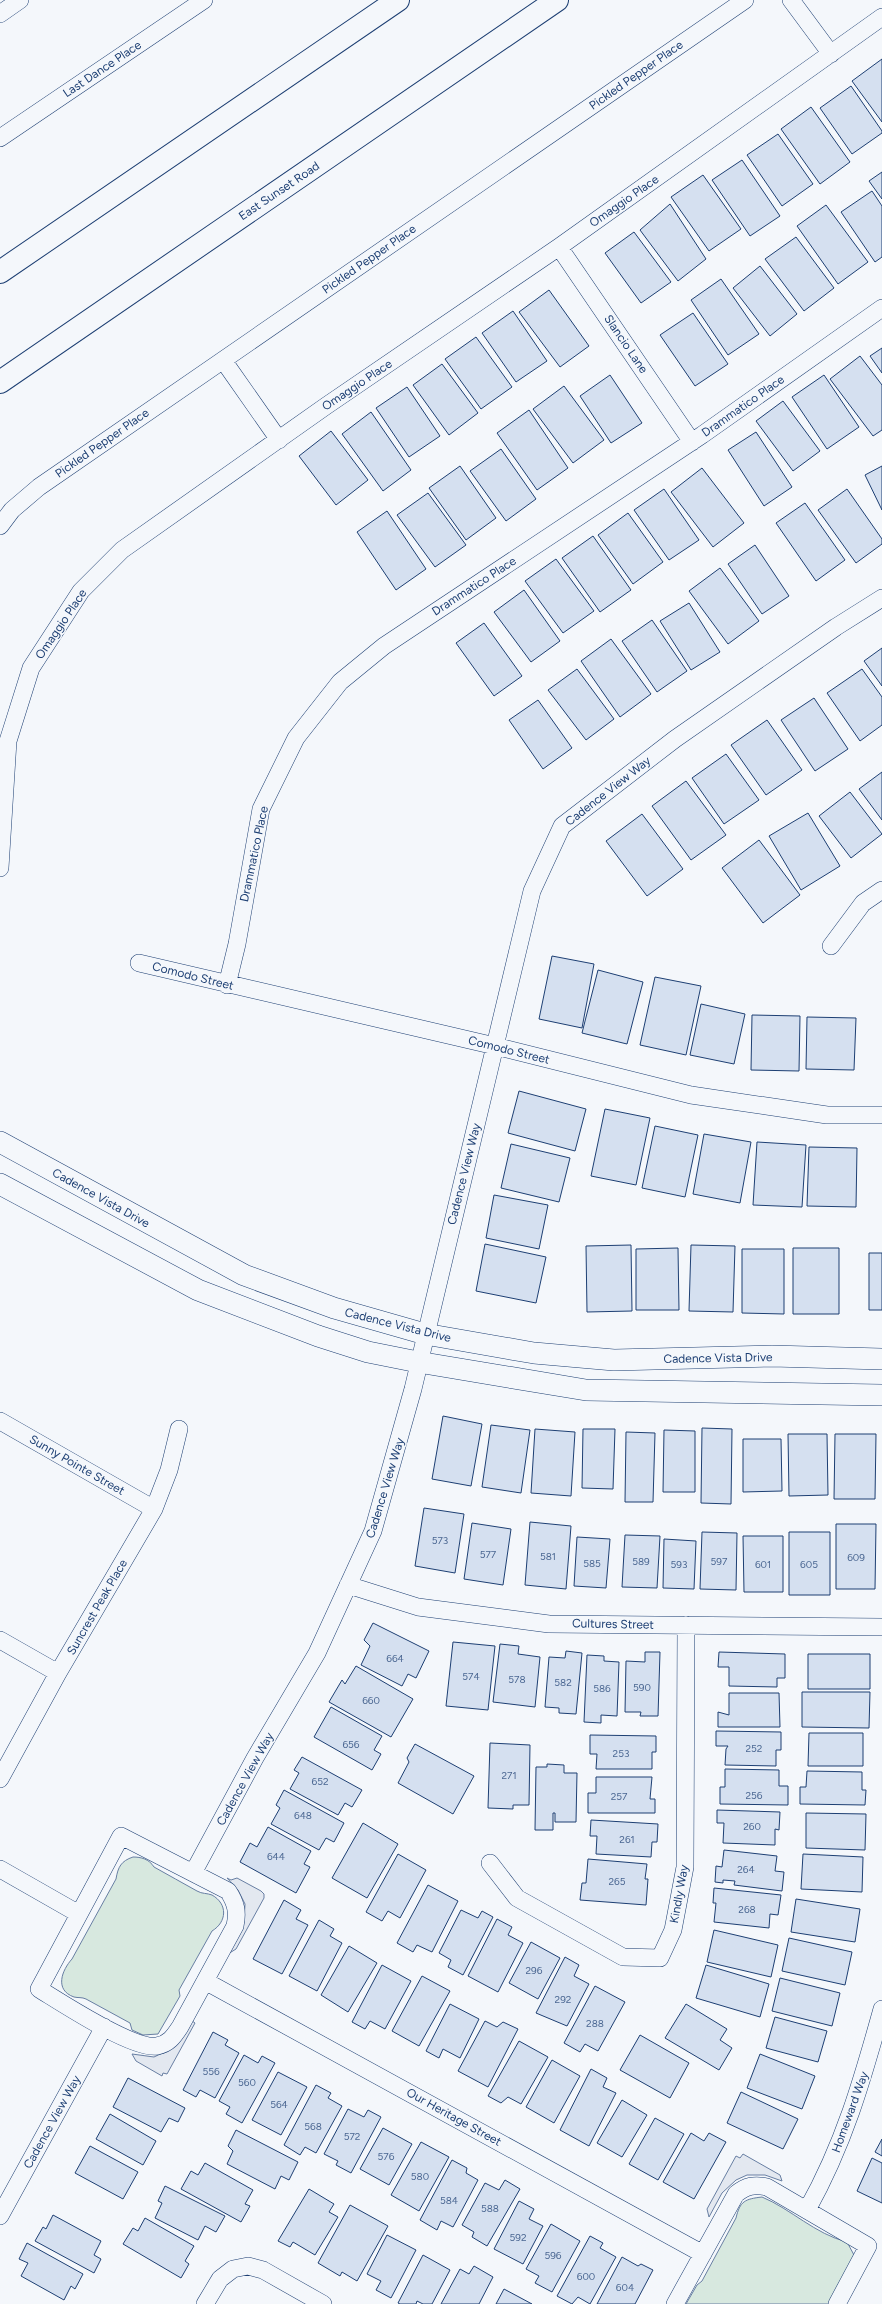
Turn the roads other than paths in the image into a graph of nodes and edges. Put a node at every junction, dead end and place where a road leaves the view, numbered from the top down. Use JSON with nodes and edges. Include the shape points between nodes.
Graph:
{"nodes":[{"id":1,"x":20,"y":0,"type":"edge"},
{"id":2,"x":204,"y":0,"type":"edge"},
{"id":3,"x":398,"y":0,"type":"edge"},
{"id":4,"x":557,"y":0,"type":"edge"},
{"id":5,"x":745,"y":0,"type":"edge"},
{"id":6,"x":791,"y":0,"type":"edge"},
{"id":7,"x":0,"y":14,"type":"edge"},
{"id":8,"x":882,"y":18,"type":"edge"},
{"id":9,"x":831,"y":54,"type":"junction"},
{"id":10,"x":0,"y":138,"type":"edge"},
{"id":11,"x":559,"y":247,"type":"junction"},
{"id":12,"x":0,"y":272,"type":"edge"},
{"id":13,"x":882,"y":308,"type":"edge"},
{"id":14,"x":223,"y":360,"type":"junction"},
{"id":15,"x":0,"y":382,"type":"edge"},
{"id":16,"x":280,"y":440,"type":"junction"},
{"id":17,"x":692,"y":442,"type":"junction"},
{"id":18,"x":0,"y":526,"type":"edge"},
{"id":19,"x":882,"y":598,"type":"edge"},
{"id":20,"x":0,"y":868,"type":"edge"},
{"id":21,"x":882,"y":890,"type":"edge"},
{"id":22,"x":831,"y":946,"type":"dead end"},
{"id":23,"x":139,"y":963,"type":"dead end"},
{"id":24,"x":227,"y":985,"type":"junction"},
{"id":25,"x":495,"y":1046,"type":"junction"},
{"id":26,"x":882,"y":1115,"type":"edge"},
{"id":27,"x":0,"y":1142,"type":"edge"},
{"id":28,"x":0,"y":1184,"type":"edge"},
{"id":29,"x":425,"y":1334,"type":"junction"},
{"id":30,"x":882,"y":1359,"type":"edge"},
{"id":31,"x":418,"y":1362,"type":"junction"},
{"id":32,"x":882,"y":1394,"type":"edge"},
{"id":33,"x":0,"y":1421,"type":"edge"},
{"id":34,"x":179,"y":1429,"type":"dead end"},
{"id":35,"x":154,"y":1508,"type":"junction"},
{"id":36,"x":348,"y":1586,"type":"junction"},
{"id":37,"x":686,"y":1625,"type":"junction"},
{"id":38,"x":882,"y":1627,"type":"edge"},
{"id":39,"x":0,"y":1640,"type":"edge"},
{"id":40,"x":58,"y":1673,"type":"junction"},
{"id":41,"x":0,"y":1779,"type":"edge"},
{"id":42,"x":490,"y":1863,"type":"dead end"},
{"id":43,"x":0,"y":1869,"type":"edge"},
{"id":44,"x":193,"y":1873,"type":"junction"},
{"id":45,"x":79,"y":1914,"type":"junction"},
{"id":46,"x":205,"y":1981,"type":"junction"},
{"id":47,"x":882,"y":2009,"type":"edge"},
{"id":48,"x":104,"y":2028,"type":"junction"},
{"id":49,"x":807,"y":2210,"type":"junction"},
{"id":50,"x":0,"y":2216,"type":"edge"},
{"id":51,"x":704,"y":2254,"type":"junction"},
{"id":52,"x":205,"y":2304,"type":"edge"},
{"id":53,"x":323,"y":2304,"type":"edge"},
{"id":54,"x":675,"y":2304,"type":"edge"},
{"id":55,"x":837,"y":2304,"type":"edge"}],
"edges":[{"from":1,"to":7,"type":"street"},
{"from":2,"to":10,"type":"street","name":"Last Dance Place"},
{"from":3,"to":12,"type":"main road"},
{"from":4,"to":15,"type":"main road","name":"East Sunset Road"},
{"from":5,"to":14,"type":"street","name":"Pickled Pepper Place"},
{"from":6,"to":9,"type":"street"},
{"from":8,"to":9,"type":"street","name":"Omaggio Place"},
{"from":9,"to":11,"type":"street","name":"Omaggio Place"},
{"from":11,"to":16,"type":"street","name":"Omaggio Place"},
{"from":11,"to":17,"type":"street","name":"Slancio Lane"},
{"from":13,"to":17,"type":"street","name":"Drammatico Place"},
{"from":14,"to":16,"type":"street"},
{"from":14,"to":18,"type":"street","name":"Pickled Pepper Place","via":[[39,487],[12,510]]},
{"from":16,"to":20,"type":"street","name":"Omaggio Place","via":[[122,550],[81,591],[31,668],[8,742]]},
{"from":17,"to":24,"type":"street","name":"Drammatico Place","via":[[384,646],[340,682],[296,738],[261,809]]},
{"from":19,"to":25,"type":"street","name":"Cadence View Way","via":[[675,739],[562,826],[532,891]]},
{"from":21,"to":22,"type":"street","via":[[862,903]]},
{"from":23,"to":24,"type":"street","name":"Comodo Street"},
{"from":24,"to":25,"type":"street","name":"Comodo Street"},
{"from":25,"to":26,"type":"street","name":"Comodo Street","via":[[691,1095],[827,1115]]},
{"from":25,"to":29,"type":"street","name":"Cadence View Way"},
{"from":27,"to":29,"type":"street","name":"Cadence Vista Drive","via":[[244,1276],[334,1308]]},
{"from":28,"to":31,"type":"street","via":[[198,1290],[318,1336],[368,1352]]},
{"from":29,"to":30,"type":"street","name":"Cadence Vista Drive","via":[[534,1353],[614,1360],[772,1356]]},
{"from":29,"to":31,"type":"street","name":"Cadence View Way"},
{"from":31,"to":32,"type":"street","via":[[586,1390]]},
{"from":31,"to":36,"type":"street","name":"Cadence View Way","via":[[399,1443],[373,1531]]},
{"from":33,"to":35,"type":"street","name":"Sunny Pointe Street"},
{"from":34,"to":35,"type":"street","name":"Suncrest Peak Place","via":[[169,1470]]},
{"from":35,"to":40,"type":"street","name":"Suncrest Peak Place"},
{"from":36,"to":37,"type":"street","name":"Cultures Street","via":[[418,1608],[542,1623]]},
{"from":36,"to":44,"type":"street","name":"Cadence View Way","via":[[317,1653],[255,1758]]},
{"from":37,"to":38,"type":"street","name":"Cultures Street"},
{"from":37,"to":42,"type":"street","name":"Kindly Way","via":[[685,1867],[673,1930],[660,1958],[622,1957],[517,1898]]},
{"from":39,"to":40,"type":"street"},
{"from":40,"to":41,"type":"street","name":"Suncrest Peak Place"},
{"from":43,"to":45,"type":"street"},
{"from":44,"to":45,"type":"street","via":[[121,1836]]},
{"from":44,"to":46,"type":"street","via":[[228,1891],[235,1902],[238,1914],[235,1926]]},
{"from":45,"to":48,"type":"street","via":[[39,1989]]},
{"from":46,"to":48,"type":"street","via":[[170,2041],[146,2047]]},
{"from":46,"to":51,"type":"street","name":"Our Heritage Street"},
{"from":47,"to":49,"type":"street","name":"Homeward Way","via":[[858,2096],[828,2173]]},
{"from":48,"to":50,"type":"street","name":"Cadence View Way"},
{"from":49,"to":51,"type":"street","via":[[767,2187],[744,2187],[736,2194]]},
{"from":49,"to":55,"type":"street","via":[[868,2246]]},
{"from":51,"to":54,"type":"street"},
{"from":52,"to":53,"type":"street","via":[[220,2279],[233,2269],[248,2266],[263,2270]]}]}
